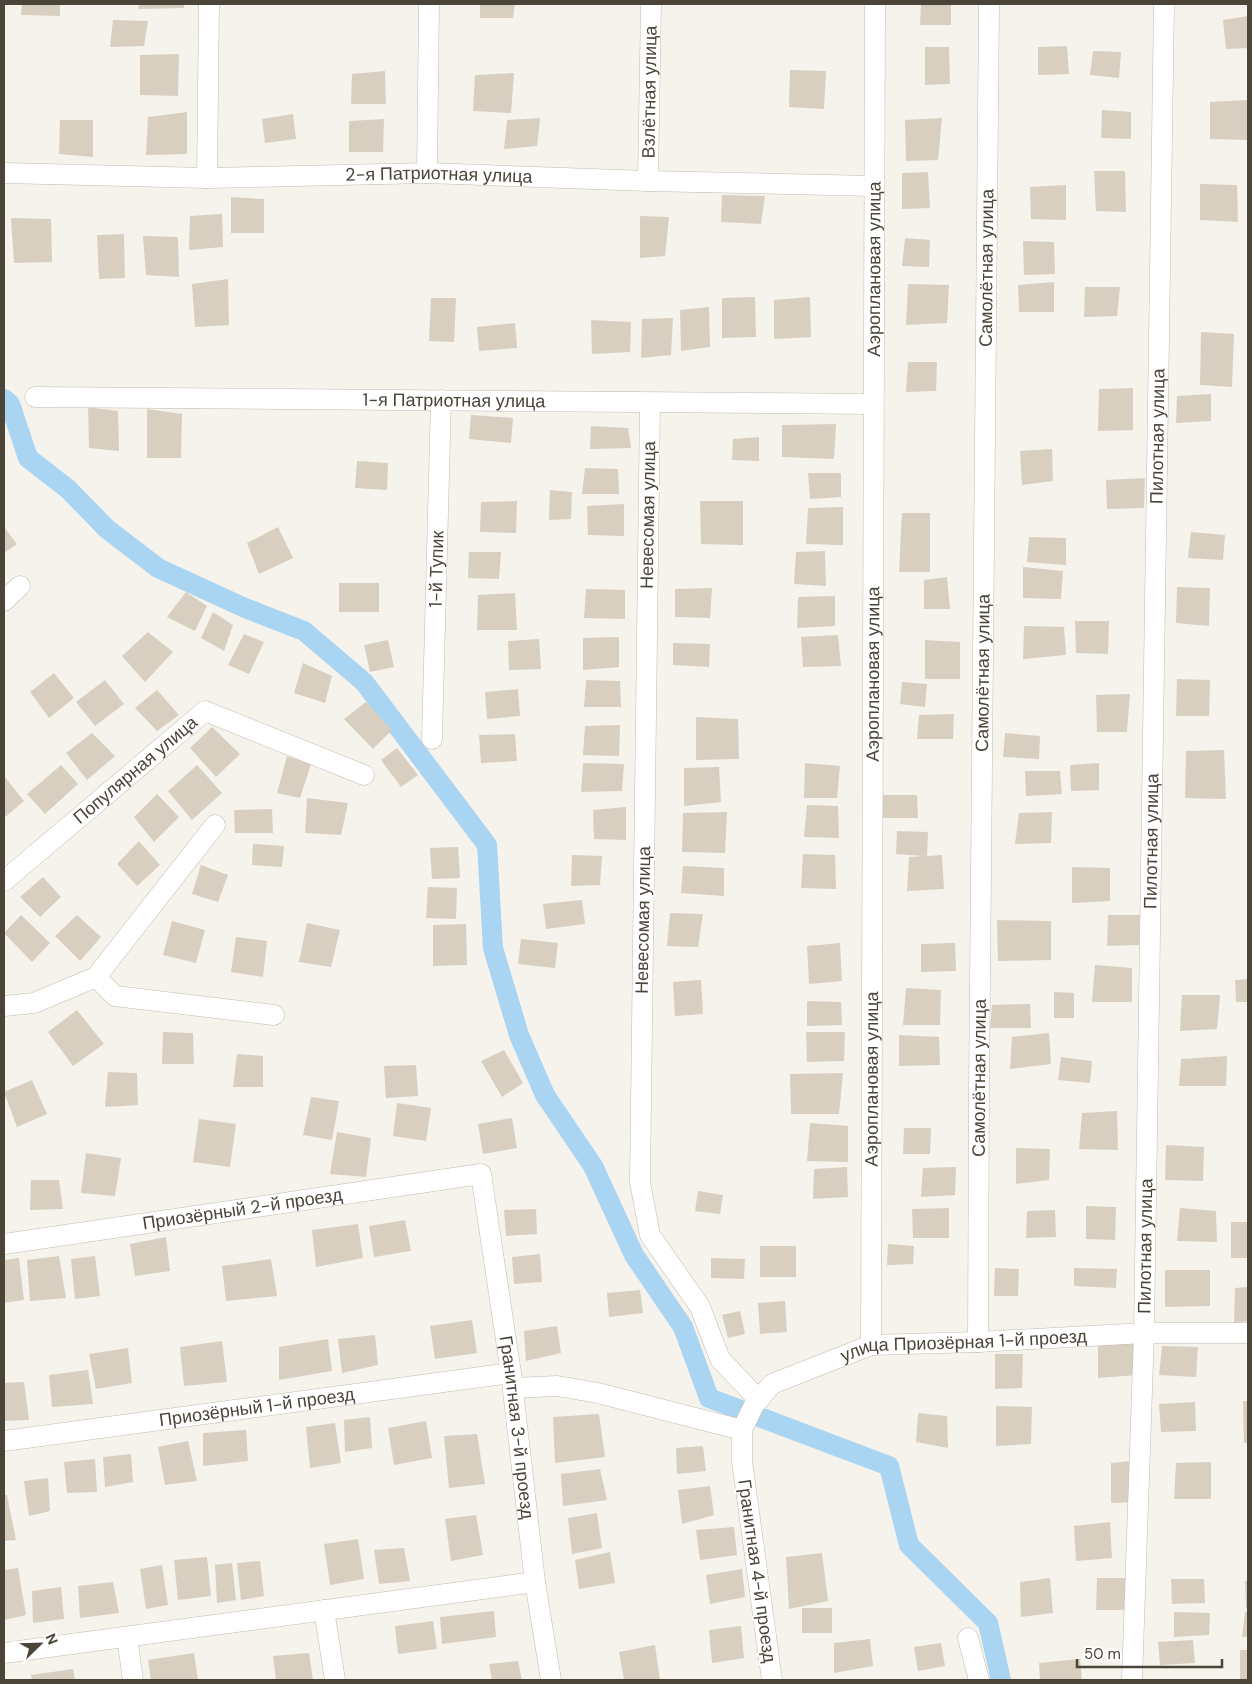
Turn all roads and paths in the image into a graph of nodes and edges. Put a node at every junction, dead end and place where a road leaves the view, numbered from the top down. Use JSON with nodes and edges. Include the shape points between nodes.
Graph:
{"nodes":[{"id":1,"x":209,"y":4,"type":"edge"},
{"id":2,"x":429,"y":4,"type":"edge"},
{"id":3,"x":651,"y":4,"type":"edge"},
{"id":4,"x":875,"y":4,"type":"edge"},
{"id":5,"x":989,"y":4,"type":"edge"},
{"id":6,"x":1164,"y":4,"type":"edge"},
{"id":7,"x":4,"y":173,"type":"edge"},
{"id":8,"x":427,"y":173,"type":"junction"},
{"id":9,"x":207,"y":178,"type":"junction"},
{"id":10,"x":648,"y":181,"type":"junction"},
{"id":11,"x":874,"y":186,"type":"junction"},
{"id":12,"x":35,"y":397,"type":"dead end"},
{"id":13,"x":441,"y":400,"type":"junction"},
{"id":14,"x":650,"y":404,"type":"junction"},
{"id":15,"x":873,"y":404,"type":"junction"},
{"id":16,"x":20,"y":586,"type":"dead end"},
{"id":17,"x":4,"y":601,"type":"edge"},
{"id":18,"x":432,"y":738,"type":"dead end"},
{"id":19,"x":364,"y":775,"type":"dead end"},
{"id":20,"x":215,"y":825,"type":"dead end"},
{"id":21,"x":4,"y":881,"type":"edge"},
{"id":22,"x":96,"y":976,"type":"junction"},
{"id":23,"x":4,"y":1006,"type":"edge"},
{"id":24,"x":274,"y":1015,"type":"dead end"},
{"id":25,"x":481,"y":1174,"type":"joint"},
{"id":26,"x":4,"y":1244,"type":"edge"},
{"id":27,"x":1144,"y":1333,"type":"junction"},
{"id":28,"x":1248,"y":1333,"type":"edge"},
{"id":29,"x":978,"y":1342,"type":"junction"},
{"id":30,"x":871,"y":1345,"type":"junction"},
{"id":31,"x":512,"y":1380,"type":"junction"},
{"id":32,"x":756,"y":1402,"type":"junction"},
{"id":33,"x":743,"y":1429,"type":"junction"},
{"id":34,"x":4,"y":1440,"type":"edge"},
{"id":35,"x":742,"y":1461,"type":"joint"},
{"id":36,"x":535,"y":1582,"type":"junction"},
{"id":37,"x":324,"y":1610,"type":"junction"},
{"id":38,"x":127,"y":1637,"type":"junction"},
{"id":39,"x":968,"y":1638,"type":"dead end"},
{"id":40,"x":4,"y":1653,"type":"edge"},
{"id":41,"x":133,"y":1680,"type":"edge"},
{"id":42,"x":335,"y":1680,"type":"edge"},
{"id":43,"x":550,"y":1680,"type":"edge"},
{"id":44,"x":772,"y":1680,"type":"edge"},
{"id":45,"x":978,"y":1680,"type":"edge"},
{"id":46,"x":1132,"y":1680,"type":"edge"}],
"edges":[{"from":1,"to":9,"type":"street"},
{"from":2,"to":8,"type":"street"},
{"from":3,"to":10,"type":"street","name":"Взлётная улица"},
{"from":4,"to":11,"type":"street","name":"Аэроплановая улица"},
{"from":5,"to":29,"type":"street","name":"Самолётная улица"},
{"from":6,"to":27,"type":"street","name":"Пилотная улица"},
{"from":7,"to":9,"type":"street","name":"2-я Патриотная улица"},
{"from":8,"to":9,"type":"street","name":"2-я Патриотная улица"},
{"from":8,"to":10,"type":"street","name":"2-я Патриотная улица"},
{"from":10,"to":11,"type":"street","name":"2-я Патриотная улица"},
{"from":11,"to":15,"type":"street","name":"Аэроплановая улица"},
{"from":12,"to":13,"type":"street","name":"1-я Патриотная улица"},
{"from":13,"to":14,"type":"street","name":"1-я Патриотная улица"},
{"from":13,"to":18,"type":"street","name":"1-й Тупик"},
{"from":14,"to":15,"type":"street","name":"1-я Патриотная улица"},
{"from":14,"to":32,"type":"street","name":"Невесомая улица","via":[[640,1182],[650,1235],[700,1308],[720,1359]]},
{"from":15,"to":30,"type":"street","name":"Аэроплановая улица"},
{"from":16,"to":17,"type":"street"},
{"from":19,"to":21,"type":"street","name":"Популярная улица","via":[[205,711]]},
{"from":20,"to":22,"type":"street"},
{"from":22,"to":23,"type":"street","via":[[34,1002]]},
{"from":22,"to":24,"type":"street","via":[[115,996]]},
{"from":25,"to":26,"type":"street","name":"Приозёрный 2-й проезд"},
{"from":25,"to":31,"type":"street","name":"Гранитная 3-й проезд"},
{"from":27,"to":28,"type":"street","name":"улица Приозёрная 1-й проезд"},
{"from":27,"to":29,"type":"street","name":"улица Приозёрная 1-й проезд"},
{"from":27,"to":46,"type":"street","name":"Пилотная улица"},
{"from":29,"to":30,"type":"street","name":"улица Приозёрная 1-й проезд"},
{"from":30,"to":32,"type":"street","name":"улица Приозёрная 1-й проезд","via":[[772,1384]]},
{"from":31,"to":33,"type":"street","name":"Приозёрный 1-й проезд","via":[[598,1393]]},
{"from":31,"to":34,"type":"street","name":"Приозёрный 1-й проезд"},
{"from":31,"to":36,"type":"street","name":"Гранитная 3-й проезд"},
{"from":32,"to":33,"type":"street","name":"улица Приозёрная 1-й проезд"},
{"from":33,"to":35,"type":"street","name":"улица Приозёрная 1-й проезд"},
{"from":35,"to":44,"type":"street","name":"Гранитная 4-й проезд"},
{"from":36,"to":37,"type":"street"},
{"from":36,"to":43,"type":"street","name":"Гранитная 3-й проезд"},
{"from":37,"to":38,"type":"street"},
{"from":37,"to":42,"type":"street"},
{"from":38,"to":40,"type":"street"},
{"from":38,"to":41,"type":"street"},
{"from":39,"to":45,"type":"street"}]}
